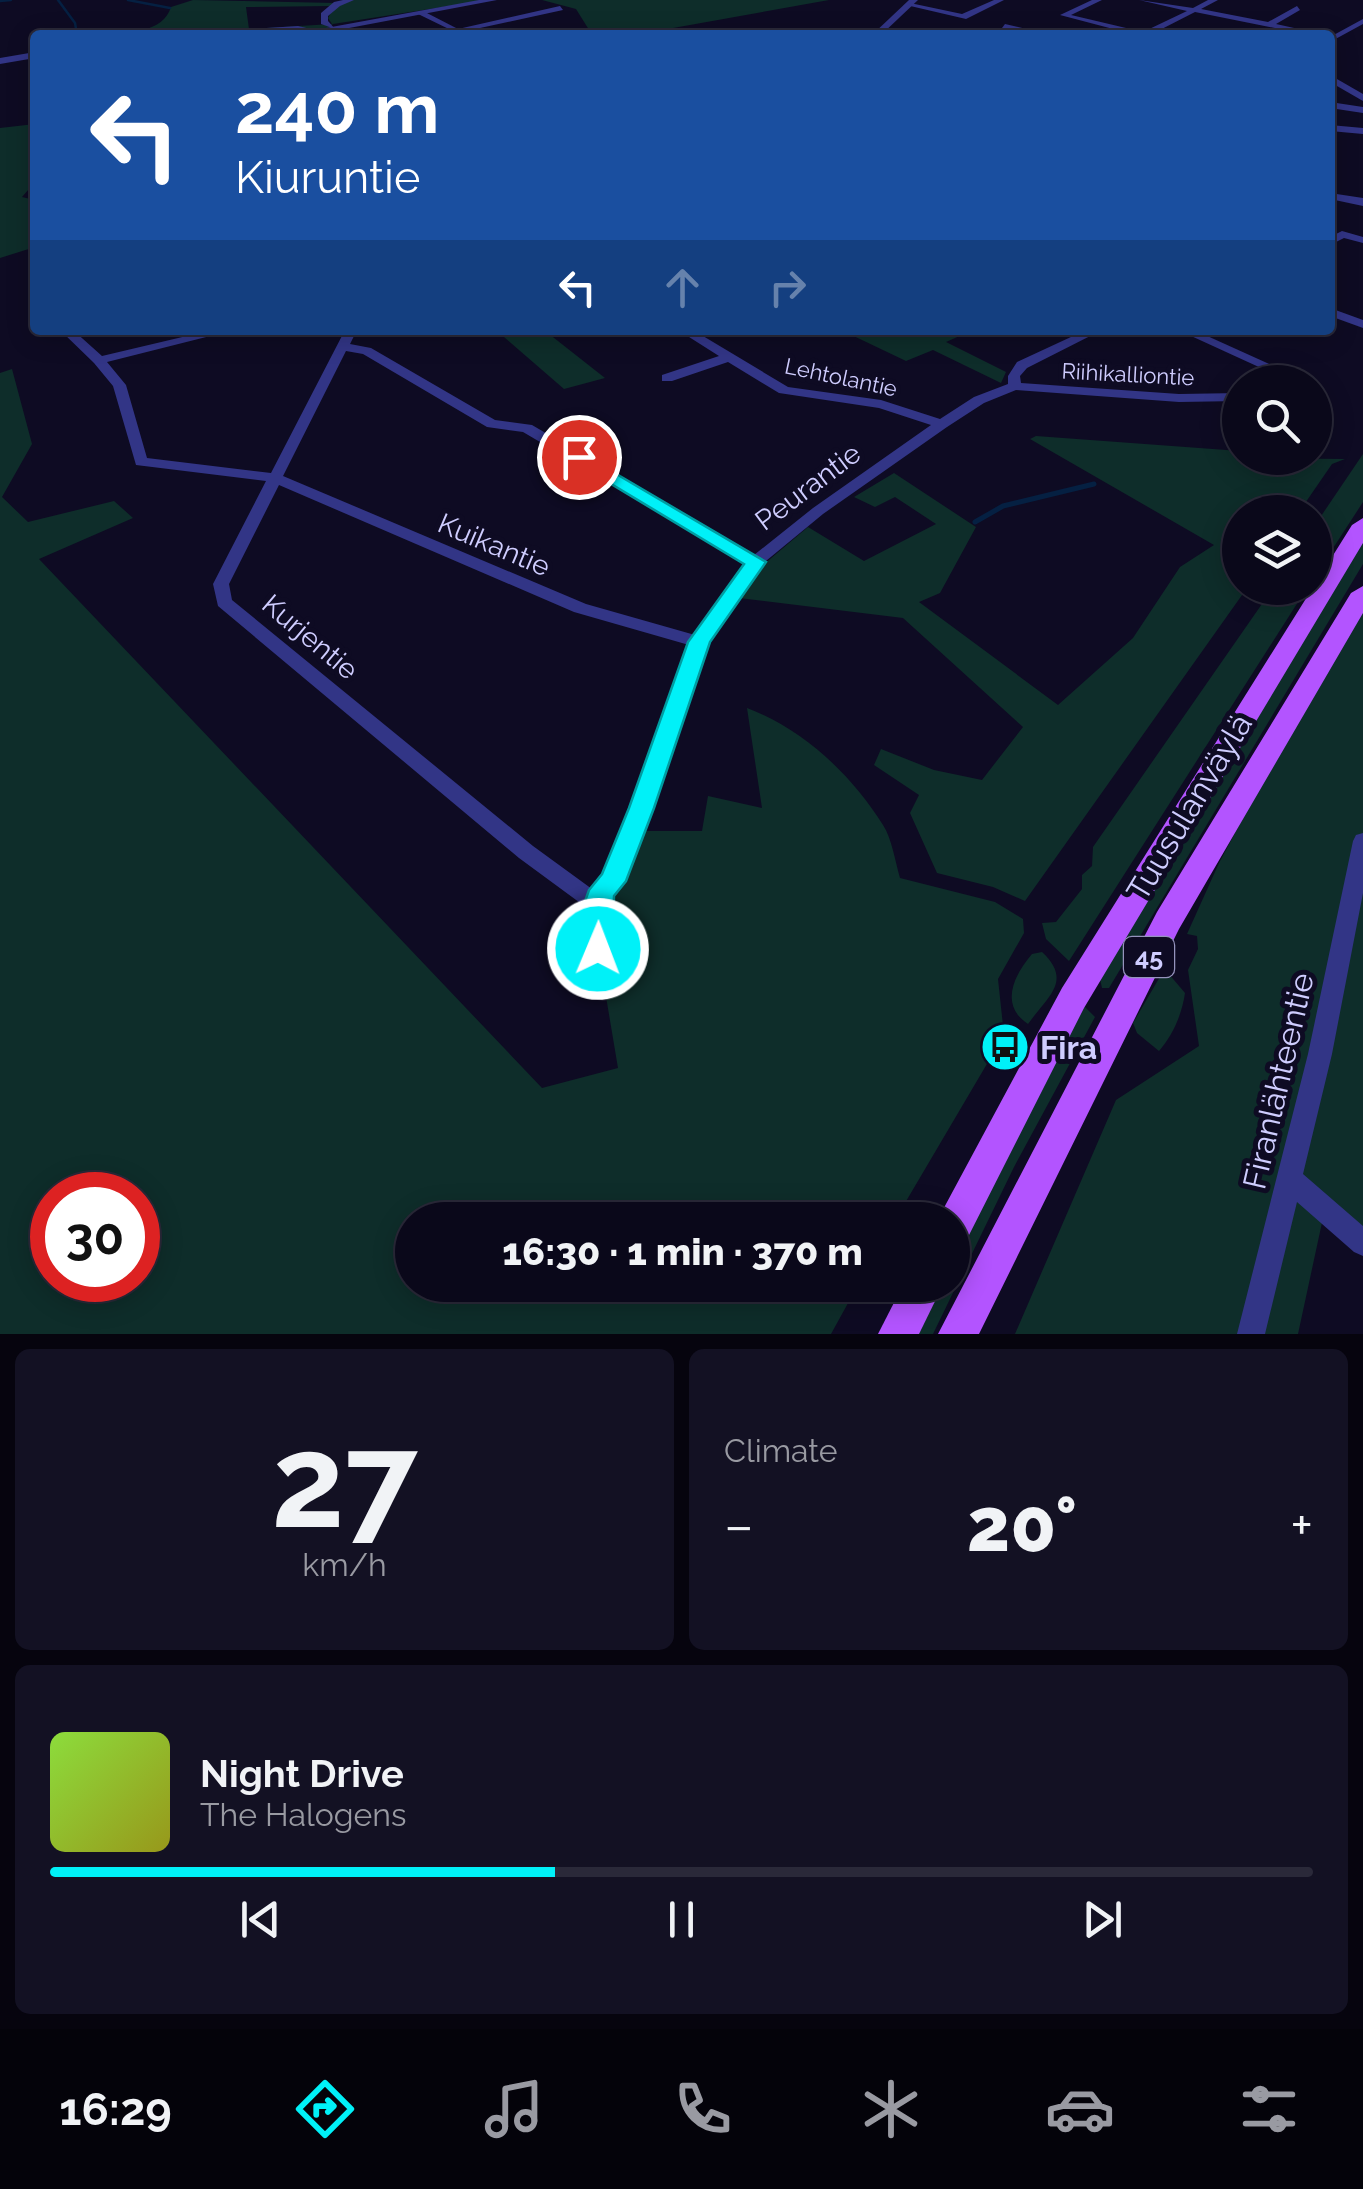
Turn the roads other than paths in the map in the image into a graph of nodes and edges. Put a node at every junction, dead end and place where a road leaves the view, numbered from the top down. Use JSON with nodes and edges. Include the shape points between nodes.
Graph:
{"nodes":[{"id":1,"x":350,"y":0,"type":"edge"},
{"id":2,"x":493,"y":0,"type":"edge"},
{"id":3,"x":1000,"y":0,"type":"edge"},
{"id":4,"x":1098,"y":0,"type":"edge"},
{"id":5,"x":1143,"y":0,"type":"edge"},
{"id":6,"x":1214,"y":0,"type":"edge"},
{"id":7,"x":912,"y":2,"type":"edge"},
{"id":8,"x":560,"y":8,"type":"dead end"},
{"id":9,"x":1297,"y":8,"type":"dead end"},
{"id":10,"x":1195,"y":10,"type":"junction"},
{"id":11,"x":420,"y":13,"type":"junction"},
{"id":12,"x":1363,"y":22,"type":"edge"},
{"id":13,"x":1268,"y":25,"type":"junction"},
{"id":14,"x":1005,"y":26,"type":"dead end"},
{"id":15,"x":331,"y":30,"type":"edge"},
{"id":16,"x":337,"y":30,"type":"edge"},
{"id":17,"x":881,"y":30,"type":"edge"},
{"id":18,"x":1021,"y":30,"type":"edge"},
{"id":19,"x":1125,"y":30,"type":"edge"},
{"id":20,"x":1155,"y":30,"type":"edge"},
{"id":21,"x":1295,"y":30,"type":"edge"},
{"id":22,"x":1335,"y":36,"type":"edge"},
{"id":23,"x":30,"y":56,"type":"edge"},
{"id":24,"x":0,"y":62,"type":"edge"},
{"id":25,"x":1335,"y":81,"type":"edge"},
{"id":26,"x":1363,"y":98,"type":"edge"},
{"id":27,"x":1335,"y":106,"type":"edge"},
{"id":28,"x":1363,"y":110,"type":"edge"},
{"id":29,"x":1335,"y":128,"type":"edge"},
{"id":30,"x":1363,"y":131,"type":"edge"},
{"id":31,"x":1335,"y":195,"type":"edge"},
{"id":32,"x":1363,"y":200,"type":"edge"},
{"id":33,"x":1335,"y":239,"type":"edge"},
{"id":34,"x":1363,"y":240,"type":"edge"},
{"id":35,"x":1335,"y":314,"type":"edge"},
{"id":36,"x":1363,"y":324,"type":"edge"},
{"id":37,"x":72,"y":335,"type":"edge"},
{"id":38,"x":206,"y":335,"type":"edge"},
{"id":39,"x":692,"y":335,"type":"edge"},
{"id":40,"x":1085,"y":335,"type":"edge"},
{"id":41,"x":1195,"y":335,"type":"edge"},
{"id":42,"x":347,"y":338,"type":"edge"},
{"id":43,"x":726,"y":358,"type":"junction"},
{"id":44,"x":99,"y":360,"type":"junction"},
{"id":45,"x":1263,"y":365,"type":"edge"},
{"id":46,"x":666,"y":378,"type":"dead end"},
{"id":47,"x":1015,"y":386,"type":"junction"},
{"id":48,"x":1222,"y":397,"type":"edge"},
{"id":49,"x":942,"y":424,"type":"junction"},
{"id":50,"x":275,"y":478,"type":"junction"},
{"id":51,"x":1363,"y":525,"type":"edge"},
{"id":52,"x":755,"y":562,"type":"junction"},
{"id":53,"x":1363,"y":592,"type":"edge"},
{"id":54,"x":699,"y":642,"type":"junction"},
{"id":55,"x":1363,"y":842,"type":"edge"},
{"id":56,"x":598,"y":904,"type":"junction"},
{"id":57,"x":598,"y":949,"type":"dead end"},
{"id":58,"x":1291,"y":1180,"type":"junction"},
{"id":59,"x":967,"y":1202,"type":"edge"},
{"id":60,"x":1363,"y":1243,"type":"edge"},
{"id":61,"x":915,"y":1302,"type":"edge"},
{"id":62,"x":898,"y":1334,"type":"edge"},
{"id":63,"x":958,"y":1334,"type":"edge"},
{"id":64,"x":1251,"y":1334,"type":"edge"}],
"edges":[{"from":1,"to":15,"type":"street","via":[[324,15]]},
{"from":2,"to":11,"type":"street"},
{"from":3,"to":7,"type":"street","via":[[964,17]]},
{"from":4,"to":19,"type":"street","via":[[1064,15]]},
{"from":5,"to":10,"type":"street"},
{"from":6,"to":10,"type":"street"},
{"from":7,"to":17,"type":"street"},
{"from":8,"to":11,"type":"street","via":[[457,30]]},
{"from":9,"to":13,"type":"street"},
{"from":10,"to":13,"type":"street"},
{"from":10,"to":20,"type":"street"},
{"from":11,"to":16,"type":"street"},
{"from":12,"to":22,"type":"street"},
{"from":13,"to":21,"type":"street"},
{"from":14,"to":18,"type":"street"},
{"from":23,"to":24,"type":"street"},
{"from":25,"to":26,"type":"street"},
{"from":27,"to":28,"type":"street"},
{"from":29,"to":30,"type":"street"},
{"from":31,"to":32,"type":"street"},
{"from":33,"to":34,"type":"street"},
{"from":35,"to":36,"type":"street"},
{"from":37,"to":44,"type":"street"},
{"from":38,"to":44,"type":"street"},
{"from":39,"to":43,"type":"street","name":"Lehtolantie"},
{"from":40,"to":47,"type":"street","name":"Peurantie","via":[[1022,365]]},
{"from":41,"to":45,"type":"street"},
{"from":42,"to":50,"type":"street","name":"Kurjentie"},
{"from":42,"to":52,"type":"street","via":[[492,424],[527,428]]},
{"from":43,"to":46,"type":"street"},
{"from":43,"to":49,"type":"street","name":"Lehtolantie","via":[[784,390],[881,404]]},
{"from":44,"to":50,"type":"street","name":"Kuikantie","via":[[119,385],[142,462]]},
{"from":47,"to":48,"type":"street","name":"Riihikalliontie"},
{"from":47,"to":49,"type":"street","name":"Peurantie"},
{"from":49,"to":52,"type":"street","name":"Peurantie"},
{"from":50,"to":54,"type":"street","name":"Kuikantie","via":[[580,608]]},
{"from":50,"to":56,"type":"street","name":"Kurjentie","via":[[221,584],[224,602]]},
{"from":51,"to":59,"type":"main road","name":"Tuusulanväylä","number":"45","via":[[1074,998]]},
{"from":52,"to":54,"type":"street","name":"Peurantie"},
{"from":53,"to":63,"type":"main road","name":"Tuusulanväylä","number":"45","via":[[1168,921]]},
{"from":54,"to":56,"type":"street","name":"Peurantie","via":[[639,814]]},
{"from":55,"to":58,"type":"street","name":"Firanlähteentie"},
{"from":56,"to":57,"type":"street","name":"Peurantie"},
{"from":58,"to":60,"type":"street"},
{"from":58,"to":64,"type":"street","name":"Firanlähteentie"},
{"from":61,"to":62,"type":"main road"}]}
